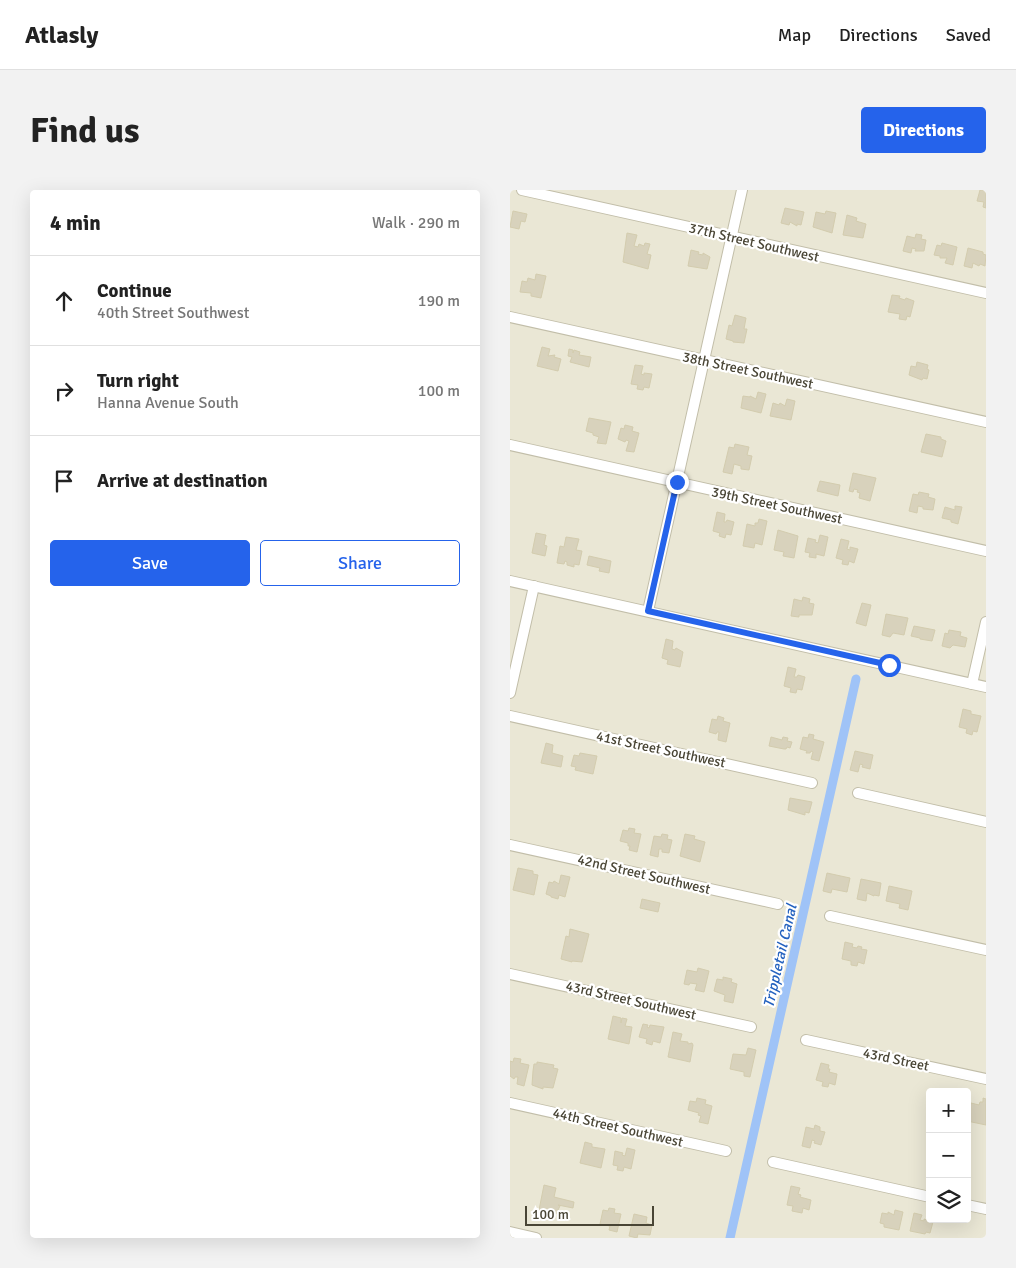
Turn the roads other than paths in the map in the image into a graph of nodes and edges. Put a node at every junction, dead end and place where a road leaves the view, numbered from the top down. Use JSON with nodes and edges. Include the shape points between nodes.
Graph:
{"nodes":[{"id":1,"x":522,"y":190,"type":"edge"},
{"id":2,"x":742,"y":190,"type":"edge"},
{"id":3,"x":731,"y":237,"type":"junction"},
{"id":4,"x":986,"y":294,"type":"edge"},
{"id":5,"x":510,"y":317,"type":"edge"},
{"id":6,"x":704,"y":360,"type":"junction"},
{"id":7,"x":986,"y":422,"type":"edge"},
{"id":8,"x":510,"y":446,"type":"edge"},
{"id":9,"x":677,"y":482,"type":"junction"},
{"id":10,"x":986,"y":551,"type":"edge"},
{"id":11,"x":510,"y":581,"type":"edge"},
{"id":12,"x":534,"y":586,"type":"junction"},
{"id":13,"x":648,"y":611,"type":"junction"},
{"id":14,"x":986,"y":622,"type":"edge"},
{"id":15,"x":972,"y":684,"type":"junction"},
{"id":16,"x":986,"y":687,"type":"edge"},
{"id":17,"x":510,"y":693,"type":"edge"},
{"id":18,"x":510,"y":716,"type":"edge"},
{"id":19,"x":812,"y":783,"type":"dead end"},
{"id":20,"x":858,"y":793,"type":"dead end"},
{"id":21,"x":986,"y":822,"type":"edge"},
{"id":22,"x":510,"y":845,"type":"edge"},
{"id":23,"x":778,"y":904,"type":"dead end"},
{"id":24,"x":830,"y":916,"type":"dead end"},
{"id":25,"x":986,"y":950,"type":"edge"},
{"id":26,"x":510,"y":974,"type":"edge"},
{"id":27,"x":751,"y":1027,"type":"dead end"},
{"id":28,"x":806,"y":1040,"type":"dead end"},
{"id":29,"x":986,"y":1080,"type":"edge"},
{"id":30,"x":510,"y":1102,"type":"edge"},
{"id":31,"x":726,"y":1151,"type":"dead end"},
{"id":32,"x":772,"y":1162,"type":"dead end"},
{"id":33,"x":926,"y":1195,"type":"edge"},
{"id":34,"x":971,"y":1206,"type":"edge"},
{"id":35,"x":986,"y":1209,"type":"edge"},
{"id":36,"x":510,"y":1232,"type":"edge"},
{"id":37,"x":536,"y":1238,"type":"edge"}],
"edges":[{"from":1,"to":3,"type":"street","name":"37th Street Southwest"},
{"from":2,"to":3,"type":"street"},
{"from":3,"to":4,"type":"street","name":"37th Street Southwest"},
{"from":3,"to":6,"type":"street"},
{"from":5,"to":6,"type":"street","name":"38th Street Southwest"},
{"from":6,"to":7,"type":"street","name":"38th Street Southwest"},
{"from":6,"to":9,"type":"street"},
{"from":8,"to":9,"type":"street","name":"39th Street Southwest"},
{"from":9,"to":10,"type":"street","name":"39th Street Southwest"},
{"from":9,"to":13,"type":"street"},
{"from":11,"to":12,"type":"street"},
{"from":12,"to":13,"type":"street"},
{"from":12,"to":17,"type":"street"},
{"from":13,"to":15,"type":"street"},
{"from":14,"to":15,"type":"street"},
{"from":15,"to":16,"type":"street"},
{"from":18,"to":19,"type":"street","name":"41st Street Southwest"},
{"from":20,"to":21,"type":"street"},
{"from":22,"to":23,"type":"street","name":"42nd Street Southwest"},
{"from":24,"to":25,"type":"street"},
{"from":26,"to":27,"type":"street","name":"43rd Street Southwest"},
{"from":28,"to":29,"type":"street","name":"43rd Street"},
{"from":30,"to":31,"type":"street","name":"44th Street Southwest"},
{"from":32,"to":33,"type":"street"},
{"from":34,"to":35,"type":"street"},
{"from":36,"to":37,"type":"street"}]}
